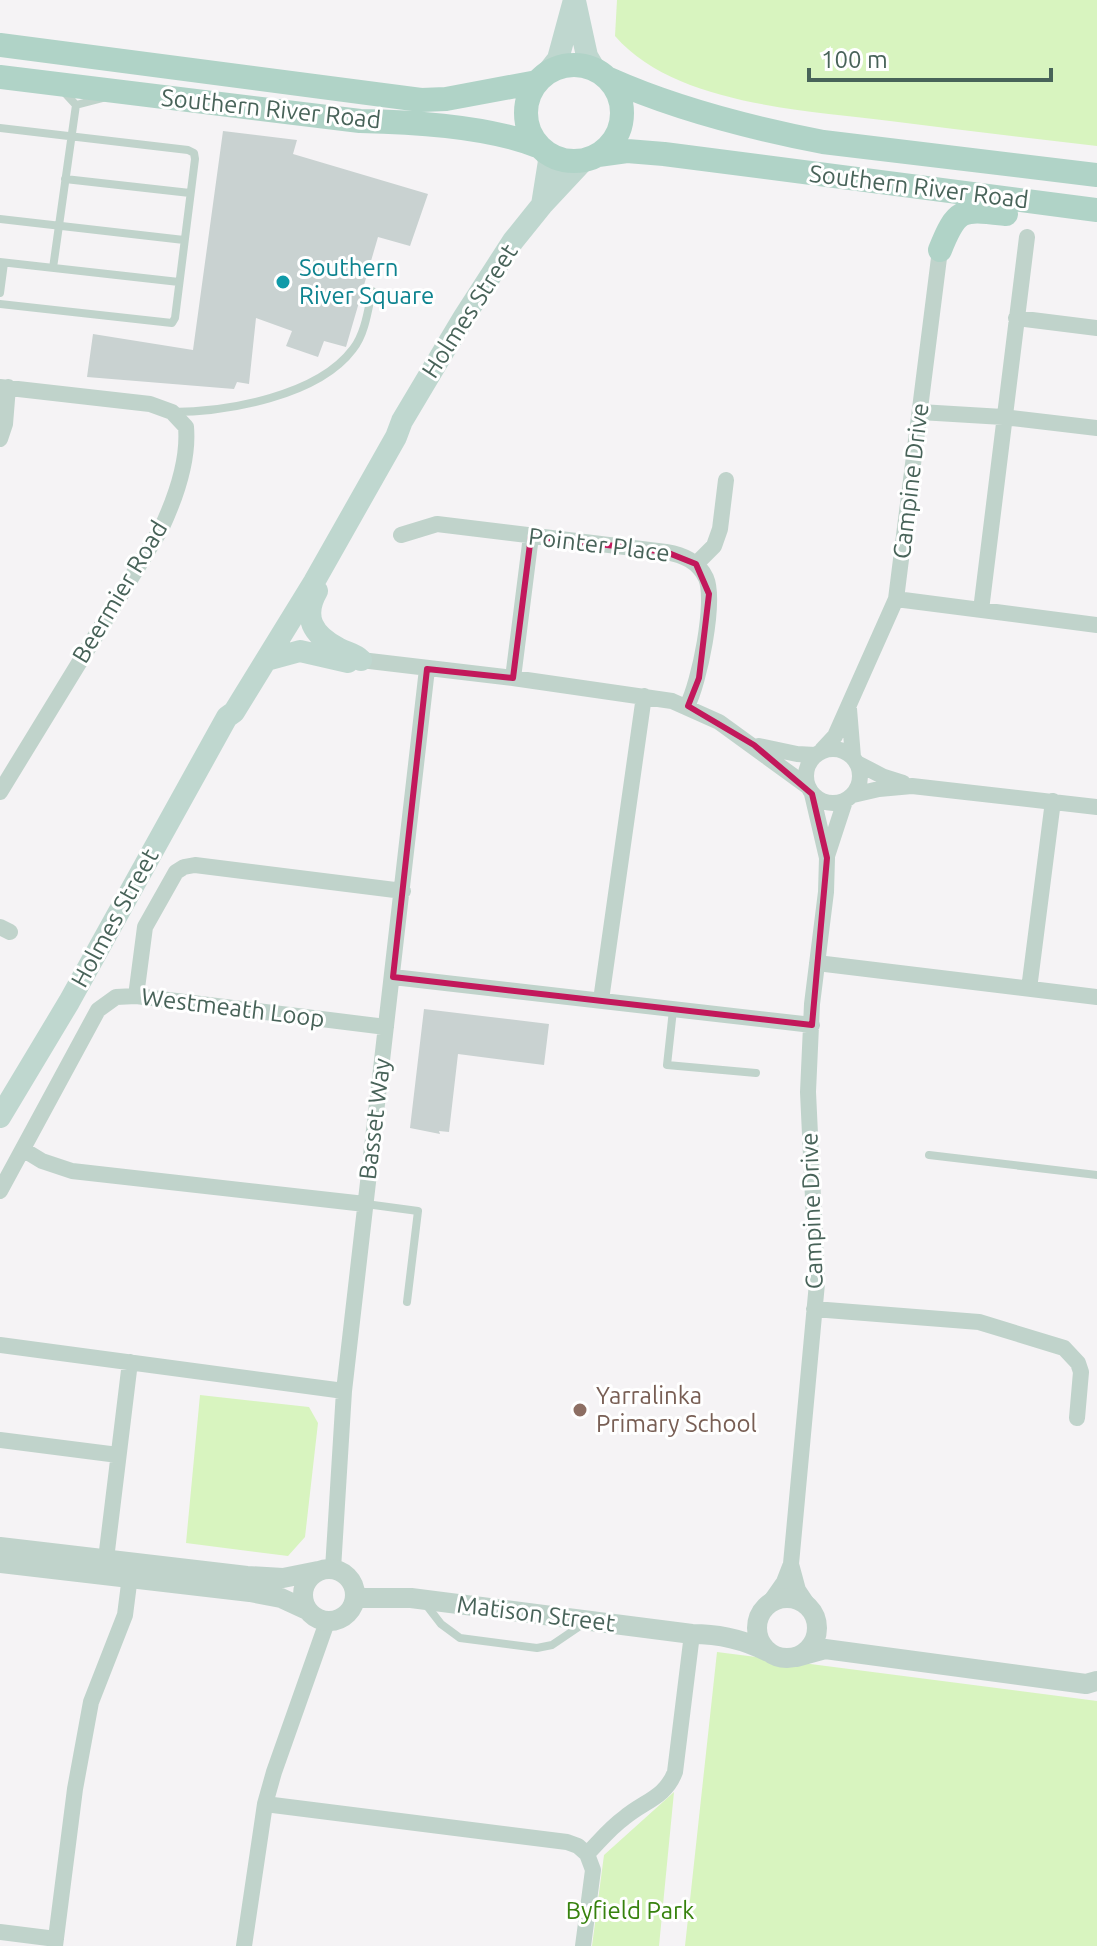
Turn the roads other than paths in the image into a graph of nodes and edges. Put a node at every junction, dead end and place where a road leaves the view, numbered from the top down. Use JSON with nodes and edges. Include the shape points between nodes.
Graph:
{"nodes":[{"id":1,"x":574,"y":0,"type":"edge"},
{"id":2,"x":0,"y":45,"type":"edge"},
{"id":3,"x":601,"y":74,"type":"junction"},
{"id":4,"x":0,"y":77,"type":"edge"},
{"id":5,"x":542,"y":77,"type":"junction"},
{"id":6,"x":50,"y":84,"type":"junction"},
{"id":7,"x":132,"y":94,"type":"junction"},
{"id":8,"x":76,"y":105,"type":"junction"},
{"id":9,"x":0,"y":128,"type":"edge"},
{"id":10,"x":72,"y":138,"type":"junction"},
{"id":11,"x":543,"y":150,"type":"junction"},
{"id":12,"x":591,"y":158,"type":"junction"},
{"id":13,"x":1097,"y":175,"type":"edge"},
{"id":14,"x":65,"y":179,"type":"junction"},
{"id":15,"x":190,"y":193,"type":"junction"},
{"id":16,"x":542,"y":205,"type":"junction"},
{"id":17,"x":1097,"y":212,"type":"edge"},
{"id":18,"x":0,"y":219,"type":"edge"},
{"id":19,"x":59,"y":225,"type":"junction"},
{"id":20,"x":1027,"y":237,"type":"dead end"},
{"id":21,"x":184,"y":240,"type":"junction"},
{"id":22,"x":940,"y":250,"type":"joint"},
{"id":23,"x":2,"y":262,"type":"edge"},
{"id":24,"x":53,"y":268,"type":"junction"},
{"id":25,"x":179,"y":282,"type":"junction"},
{"id":26,"x":372,"y":291,"type":"dead end"},
{"id":27,"x":0,"y":293,"type":"edge"},
{"id":28,"x":0,"y":304,"type":"edge"},
{"id":29,"x":1016,"y":318,"type":"junction"},
{"id":30,"x":1097,"y":328,"type":"edge"},
{"id":31,"x":4,"y":387,"type":"edge"},
{"id":32,"x":172,"y":412,"type":"junction"},
{"id":33,"x":920,"y":412,"type":"junction"},
{"id":34,"x":1003,"y":417,"type":"junction"},
{"id":35,"x":402,"y":421,"type":"junction"},
{"id":36,"x":1097,"y":428,"type":"edge"},
{"id":37,"x":0,"y":439,"type":"edge"},
{"id":38,"x":374,"y":476,"type":"junction"},
{"id":39,"x":726,"y":480,"type":"dead end"},
{"id":40,"x":401,"y":535,"type":"dead end"},
{"id":41,"x":531,"y":536,"type":"junction"},
{"id":42,"x":696,"y":564,"type":"junction"},
{"id":43,"x":896,"y":599,"type":"junction"},
{"id":44,"x":981,"y":610,"type":"junction"},
{"id":45,"x":1097,"y":625,"type":"edge"},
{"id":46,"x":267,"y":660,"type":"junction"},
{"id":47,"x":361,"y":660,"type":"junction"},
{"id":48,"x":427,"y":669,"type":"junction"},
{"id":49,"x":513,"y":678,"type":"junction"},
{"id":50,"x":644,"y":696,"type":"junction"},
{"id":51,"x":849,"y":704,"type":"junction"},
{"id":52,"x":687,"y":706,"type":"junction"},
{"id":53,"x":227,"y":717,"type":"junction"},
{"id":54,"x":754,"y":745,"type":"junction"},
{"id":55,"x":818,"y":753,"type":"junction"},
{"id":56,"x":855,"y":760,"type":"junction"},
{"id":57,"x":912,"y":786,"type":"junction"},
{"id":58,"x":810,"y":790,"type":"junction"},
{"id":59,"x":0,"y":792,"type":"edge"},
{"id":60,"x":849,"y":798,"type":"junction"},
{"id":61,"x":1053,"y":801,"type":"junction"},
{"id":62,"x":1097,"y":807,"type":"edge"},
{"id":63,"x":827,"y":858,"type":"junction"},
{"id":64,"x":403,"y":891,"type":"junction"},
{"id":65,"x":817,"y":963,"type":"junction"},
{"id":66,"x":393,"y":977,"type":"junction"},
{"id":67,"x":1029,"y":989,"type":"junction"},
{"id":68,"x":136,"y":996,"type":"junction"},
{"id":69,"x":1097,"y":997,"type":"edge"},
{"id":70,"x":601,"y":1000,"type":"junction"},
{"id":71,"x":673,"y":1009,"type":"junction"},
{"id":72,"x":812,"y":1025,"type":"junction"},
{"id":73,"x":386,"y":1027,"type":"junction"},
{"id":74,"x":756,"y":1073,"type":"dead end"},
{"id":75,"x":0,"y":1117,"type":"edge"},
{"id":76,"x":24,"y":1150,"type":"junction"},
{"id":77,"x":929,"y":1155,"type":"dead end"},
{"id":78,"x":1097,"y":1175,"type":"edge"},
{"id":79,"x":0,"y":1191,"type":"edge"},
{"id":80,"x":365,"y":1204,"type":"junction"},
{"id":81,"x":407,"y":1302,"type":"dead end"},
{"id":82,"x":814,"y":1309,"type":"junction"},
{"id":83,"x":0,"y":1345,"type":"edge"},
{"id":84,"x":130,"y":1362,"type":"junction"},
{"id":85,"x":344,"y":1391,"type":"junction"},
{"id":86,"x":1077,"y":1418,"type":"dead end"},
{"id":87,"x":0,"y":1440,"type":"edge"},
{"id":88,"x":118,"y":1455,"type":"junction"},
{"id":89,"x":0,"y":1547,"type":"edge"},
{"id":90,"x":106,"y":1559,"type":"junction"},
{"id":91,"x":0,"y":1563,"type":"edge"},
{"id":92,"x":791,"y":1564,"type":"junction"},
{"id":93,"x":326,"y":1570,"type":"junction"},
{"id":94,"x":130,"y":1576,"type":"junction"},
{"id":95,"x":355,"y":1598,"type":"junction"},
{"id":96,"x":422,"y":1600,"type":"junction"},
{"id":97,"x":766,"y":1607,"type":"junction"},
{"id":98,"x":307,"y":1610,"type":"junction"},
{"id":99,"x":812,"y":1612,"type":"junction"},
{"id":100,"x":592,"y":1621,"type":"junction"},
{"id":101,"x":327,"y":1622,"type":"junction"},
{"id":102,"x":692,"y":1634,"type":"junction"},
{"id":103,"x":718,"y":1634,"type":"junction"},
{"id":104,"x":768,"y":1652,"type":"junction"},
{"id":105,"x":865,"y":1653,"type":"junction"},
{"id":106,"x":796,"y":1657,"type":"junction"},
{"id":107,"x":1093,"y":1685,"type":"edge"},
{"id":108,"x":265,"y":1804,"type":"junction"},
{"id":109,"x":587,"y":1854,"type":"junction"},
{"id":110,"x":0,"y":1932,"type":"edge"},
{"id":111,"x":55,"y":1943,"type":"edge"},
{"id":112,"x":244,"y":1946,"type":"edge"},
{"id":113,"x":583,"y":1946,"type":"edge"}],
"edges":[{"from":1,"to":3,"type":"main road","via":[[587,56]]},
{"from":1,"to":5,"type":"main road","via":[[558,59]]},
{"from":2,"to":5,"type":"main road","name":"Southern River Road","via":[[421,100]]},
{"from":3,"to":5,"type":"main road","via":[[570,65]]},
{"from":3,"to":12,"type":"main road","via":[[620,98],[622,120],[614,140]]},
{"from":3,"to":13,"type":"main road","name":"Southern River Road","via":[[725,119],[796,137]]},
{"from":4,"to":6,"type":"main road","name":"Southern River Road"},
{"from":5,"to":11,"type":"main road","via":[[530,92],[526,115]]},
{"from":6,"to":7,"type":"main road","name":"Southern River Road"},
{"from":6,"to":8,"type":"lane"},
{"from":7,"to":8,"type":"lane"},
{"from":7,"to":11,"type":"main road","name":"Southern River Road","via":[[360,121],[403,121],[495,134]]},
{"from":8,"to":10,"type":"lane"},
{"from":9,"to":10,"type":"lane"},
{"from":10,"to":14,"type":"lane"},
{"from":10,"to":15,"type":"lane","via":[[188,150],[195,159]]},
{"from":11,"to":12,"type":"main road","via":[[561,159]]},
{"from":11,"to":16,"type":"main road","name":"Holmes Street","via":[[549,161]]},
{"from":12,"to":16,"type":"main road","name":"Holmes Street"},
{"from":12,"to":17,"type":"main road","name":"Southern River Road","via":[[627,151],[664,154]]},
{"from":14,"to":15,"type":"lane"},
{"from":14,"to":19,"type":"lane"},
{"from":15,"to":21,"type":"lane"},
{"from":16,"to":35,"type":"main road","name":"Holmes Street","via":[[487,281]]},
{"from":17,"to":22,"type":"main road","via":[[1082,222],[974,210],[955,218]]},
{"from":18,"to":19,"type":"lane"},
{"from":19,"to":21,"type":"lane"},
{"from":19,"to":24,"type":"lane"},
{"from":20,"to":29,"type":"street"},
{"from":21,"to":25,"type":"lane"},
{"from":22,"to":33,"type":"street","name":"Campine Drive"},
{"from":23,"to":24,"type":"lane"},
{"from":23,"to":27,"type":"lane"},
{"from":24,"to":25,"type":"lane"},
{"from":25,"to":28,"type":"lane","via":[[175,318],[165,325]]},
{"from":26,"to":32,"type":"lane","via":[[354,349],[327,373],[261,402],[208,412]]},
{"from":29,"to":30,"type":"street"},
{"from":29,"to":34,"type":"street"},
{"from":31,"to":32,"type":"street","via":[[150,404]]},
{"from":31,"to":37,"type":"street"},
{"from":32,"to":59,"type":"street","name":"Beermier Road","via":[[186,427],[188,449],[166,519]]},
{"from":33,"to":34,"type":"street"},
{"from":33,"to":43,"type":"street","name":"Campine Drive"},
{"from":34,"to":36,"type":"street"},
{"from":34,"to":44,"type":"street"},
{"from":35,"to":38,"type":"main road","name":"Holmes Street"},
{"from":35,"to":53,"type":"main road","name":"Holmes Street","via":[[266,639],[227,708]]},
{"from":38,"to":46,"type":"main road","name":"Holmes Street"},
{"from":38,"to":47,"type":"main road","via":[[366,510],[309,606],[323,639]]},
{"from":39,"to":42,"type":"street","via":[[714,546]]},
{"from":40,"to":41,"type":"street","name":"Pointer Place","via":[[437,524]]},
{"from":41,"to":42,"type":"street","name":"Pointer Place","via":[[666,552]]},
{"from":41,"to":49,"type":"street"},
{"from":42,"to":52,"type":"street","name":"Pointer Place","via":[[709,594],[699,678]]},
{"from":43,"to":44,"type":"street"},
{"from":43,"to":51,"type":"street","name":"Campine Drive"},
{"from":44,"to":45,"type":"street"},
{"from":46,"to":47,"type":"main road","via":[[300,651],[339,661]]},
{"from":46,"to":53,"type":"main road","name":"Holmes Street"},
{"from":47,"to":48,"type":"street"},
{"from":48,"to":49,"type":"street"},
{"from":48,"to":64,"type":"street","name":"Basset Way"},
{"from":49,"to":50,"type":"street"},
{"from":50,"to":52,"type":"street"},
{"from":50,"to":70,"type":"street"},
{"from":51,"to":55,"type":"street","name":"Campine Drive","via":[[835,736]]},
{"from":51,"to":56,"type":"street","name":"Campine Drive"},
{"from":52,"to":54,"type":"street"},
{"from":53,"to":75,"type":"main road","name":"Holmes Street"},
{"from":54,"to":55,"type":"street"},
{"from":54,"to":58,"type":"street"},
{"from":55,"to":56,"type":"street","via":[[839,749]]},
{"from":55,"to":58,"type":"street","via":[[806,769]]},
{"from":56,"to":57,"type":"street"},
{"from":56,"to":60,"type":"street","via":[[861,779]]},
{"from":57,"to":60,"type":"street"},
{"from":57,"to":61,"type":"street"},
{"from":58,"to":60,"type":"street","via":[[826,803]]},
{"from":58,"to":63,"type":"street","name":"Campine Drive"},
{"from":60,"to":63,"type":"street","name":"Campine Drive"},
{"from":61,"to":62,"type":"street"},
{"from":61,"to":67,"type":"street"},
{"from":63,"to":65,"type":"street","name":"Campine Drive"},
{"from":64,"to":66,"type":"street","name":"Basset Way"},
{"from":64,"to":68,"type":"street","via":[[184,867],[145,927]]},
{"from":65,"to":67,"type":"street"},
{"from":65,"to":72,"type":"street","name":"Campine Drive"},
{"from":66,"to":70,"type":"street"},
{"from":66,"to":73,"type":"street","name":"Basset Way"},
{"from":67,"to":69,"type":"street"},
{"from":68,"to":73,"type":"street","name":"Westmeath Loop"},
{"from":68,"to":76,"type":"street","name":"Westmeath Loop","via":[[116,997],[98,1010]]},
{"from":70,"to":71,"type":"street"},
{"from":71,"to":72,"type":"street"},
{"from":71,"to":74,"type":"lane","via":[[667,1065]]},
{"from":72,"to":82,"type":"street","name":"Campine Drive","via":[[808,1092]]},
{"from":73,"to":80,"type":"street","name":"Basset Way"},
{"from":76,"to":79,"type":"street","name":"Westmeath Loop"},
{"from":76,"to":80,"type":"street","via":[[72,1171]]},
{"from":77,"to":78,"type":"lane"},
{"from":80,"to":81,"type":"lane","via":[[418,1211]]},
{"from":80,"to":85,"type":"street","name":"Basset Way"},
{"from":82,"to":86,"type":"street","via":[[979,1322],[1064,1348],[1081,1372]]},
{"from":82,"to":92,"type":"street","name":"Campine Drive"},
{"from":83,"to":84,"type":"street"},
{"from":84,"to":85,"type":"street"},
{"from":84,"to":88,"type":"street"},
{"from":85,"to":93,"type":"street","name":"Basset Way"},
{"from":87,"to":88,"type":"street"},
{"from":88,"to":90,"type":"street"},
{"from":89,"to":90,"type":"street"},
{"from":90,"to":93,"type":"street","via":[[259,1577]]},
{"from":91,"to":94,"type":"street"},
{"from":92,"to":97,"type":"street","name":"Campine Drive"},
{"from":92,"to":99,"type":"street","name":"Campine Drive","via":[[798,1590]]},
{"from":93,"to":95,"type":"street","via":[[347,1575]]},
{"from":93,"to":98,"type":"street","via":[[305,1584]]},
{"from":94,"to":98,"type":"street","via":[[250,1592]]},
{"from":94,"to":111,"type":"street","via":[[125,1615],[91,1702]]},
{"from":95,"to":96,"type":"street","name":"Matison Street"},
{"from":95,"to":101,"type":"street","via":[[344,1617]]},
{"from":96,"to":100,"type":"street","name":"Matison Street"},
{"from":96,"to":100,"type":"lane","via":[[460,1638],[537,1648]]},
{"from":97,"to":99,"type":"street","via":[[793,1598]]},
{"from":97,"to":103,"type":"street","name":"Matison Street"},
{"from":97,"to":104,"type":"street","via":[[757,1635]]},
{"from":98,"to":101,"type":"street"},
{"from":99,"to":105,"type":"street","via":[[833,1636]]},
{"from":99,"to":106,"type":"street","via":[[816,1636]]},
{"from":100,"to":102,"type":"street","name":"Matison Street"},
{"from":101,"to":108,"type":"street"},
{"from":102,"to":103,"type":"street","name":"Matison Street"},
{"from":102,"to":109,"type":"street","via":[[670,1786],[626,1816]]},
{"from":103,"to":104,"type":"street","name":"Matison Street"},
{"from":104,"to":106,"type":"street"},
{"from":105,"to":106,"type":"street","via":[[825,1649]]},
{"from":105,"to":107,"type":"street"},
{"from":108,"to":109,"type":"street","via":[[567,1842]]},
{"from":108,"to":112,"type":"street"},
{"from":109,"to":113,"type":"street","via":[[593,1870]]},
{"from":110,"to":111,"type":"street"}]}
